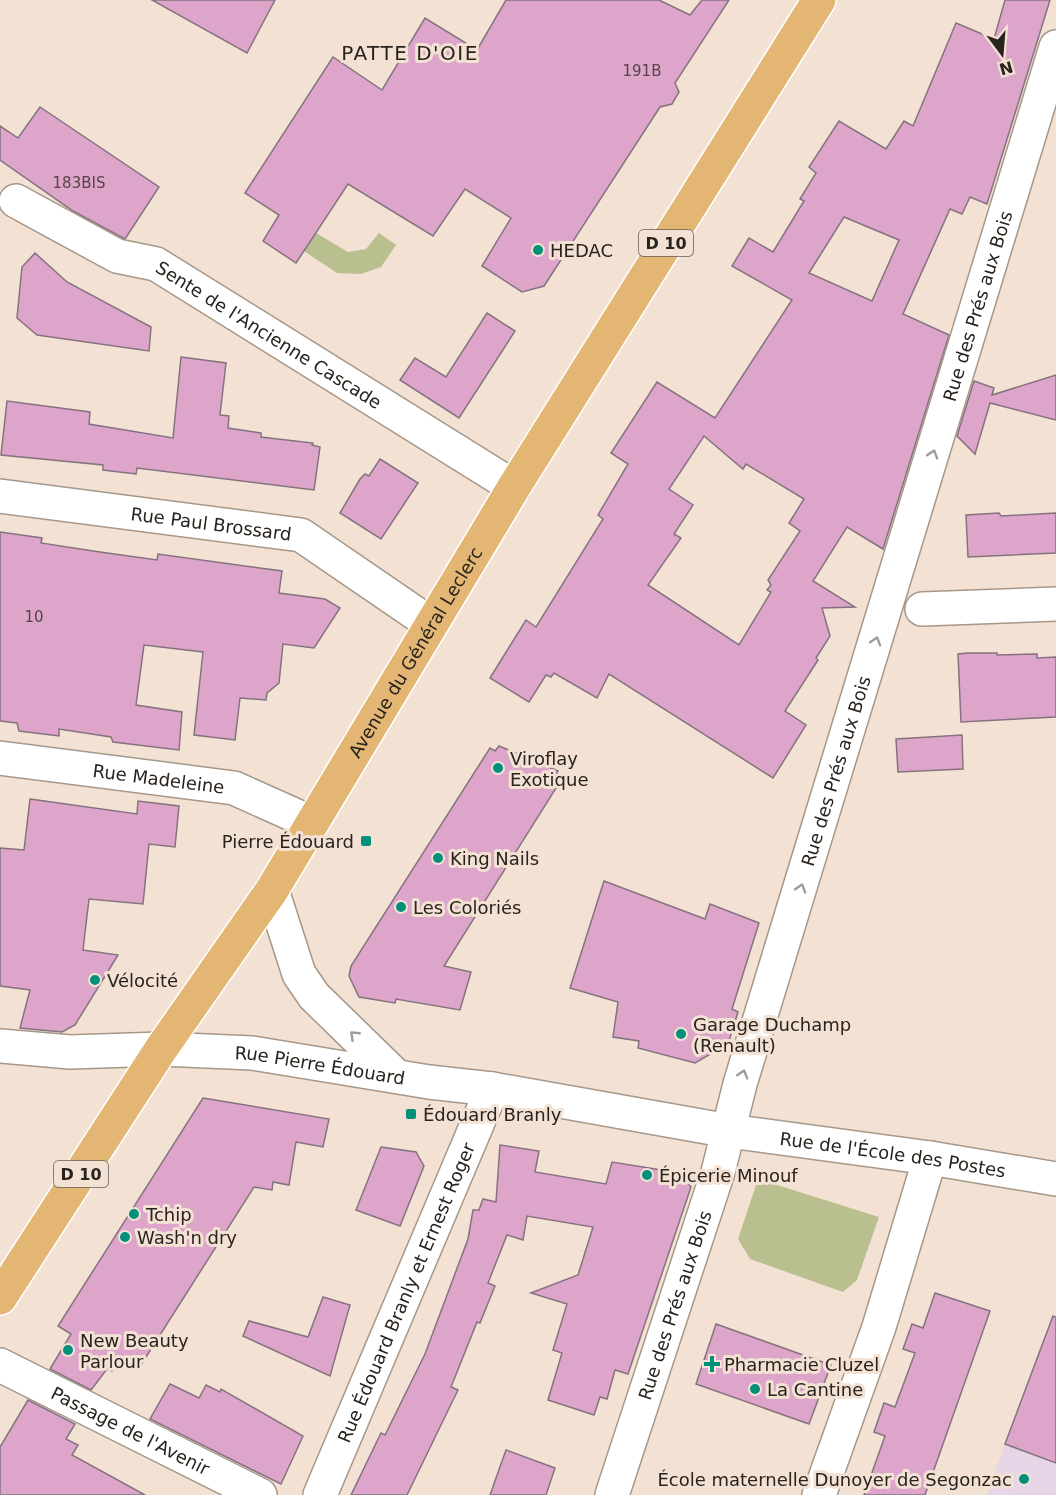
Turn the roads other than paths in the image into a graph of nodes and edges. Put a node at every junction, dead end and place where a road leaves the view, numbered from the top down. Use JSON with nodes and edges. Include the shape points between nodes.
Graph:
{"nodes":[{"id":1,"x":819,"y":0,"type":"edge"},
{"id":2,"x":1056,"y":47,"type":"edge"},
{"id":3,"x":16,"y":201,"type":"dead end"},
{"id":4,"x":514,"y":487,"type":"junction"},
{"id":5,"x":0,"y":496,"type":"edge"},
{"id":6,"x":1056,"y":604,"type":"edge"},
{"id":7,"x":922,"y":609,"type":"dead end"},
{"id":8,"x":432,"y":624,"type":"junction"},
{"id":9,"x":0,"y":758,"type":"edge"},
{"id":10,"x":312,"y":823,"type":"junction"},
{"id":11,"x":272,"y":890,"type":"junction"},
{"id":12,"x":0,"y":1046,"type":"edge"},
{"id":13,"x":161,"y":1049,"type":"junction"},
{"id":14,"x":396,"y":1076,"type":"junction"},
{"id":15,"x":492,"y":1089,"type":"junction"},
{"id":16,"x":729,"y":1131,"type":"junction"},
{"id":17,"x":930,"y":1158,"type":"junction"},
{"id":18,"x":1056,"y":1179,"type":"edge"},
{"id":19,"x":0,"y":1298,"type":"edge"},
{"id":20,"x":0,"y":1365,"type":"edge"},
{"id":21,"x":260,"y":1495,"type":"edge"},
{"id":22,"x":320,"y":1495,"type":"edge"},
{"id":23,"x":612,"y":1495,"type":"edge"},
{"id":24,"x":819,"y":1495,"type":"edge"}],
"edges":[{"from":1,"to":4,"type":"main road","name":"Avenue du Général Leclerc","number":"D 10"},
{"from":16,"to":2,"type":"street","name":"Rue des Prés aux Bois","one_way":true,"via":[[740,1084]]},
{"from":3,"to":4,"type":"street","name":"Sente de l'Ancienne Cascade","via":[[117,256],[156,264]]},
{"from":4,"to":8,"type":"main road","name":"Avenue du Général Leclerc","number":"D 10"},
{"from":5,"to":8,"type":"street","name":"Rue Paul Brossard","via":[[300,535]]},
{"from":6,"to":7,"type":"street"},
{"from":8,"to":10,"type":"main road","name":"Avenue du Général Leclerc","number":"D 10"},
{"from":9,"to":10,"type":"street","name":"Rue Madeleine","via":[[234,788]]},
{"from":10,"to":11,"type":"main road","name":"Avenue du Général Leclerc","number":"D 10"},
{"from":11,"to":13,"type":"main road","name":"Avenue du Général Leclerc","number":"D 10"},
{"from":14,"to":11,"type":"street","name":"Rue Pierre Édouard","one_way":true,"via":[[314,996],[299,974]]},
{"from":12,"to":13,"type":"street","name":"Rue Pierre Édouard","via":[[70,1052]]},
{"from":13,"to":14,"type":"street","name":"Rue Pierre Édouard","via":[[252,1053]]},
{"from":13,"to":19,"type":"main road","name":"Avenue du Général Leclerc","number":"D 10"},
{"from":14,"to":15,"type":"street","name":"Rue de l'École des Postes"},
{"from":15,"to":16,"type":"street","name":"Rue de l'École des Postes"},
{"from":15,"to":22,"type":"street","name":"Rue Édouard Branly et Ernest Roger"},
{"from":16,"to":17,"type":"street","name":"Rue de l'École des Postes"},
{"from":16,"to":23,"type":"street","name":"Rue des Prés aux Bois"},
{"from":17,"to":18,"type":"street","name":"Rue de l'École des Postes"},
{"from":17,"to":24,"type":"street","via":[[879,1327]]},
{"from":20,"to":21,"type":"street","name":"Passage de l'Avenir"}]}
